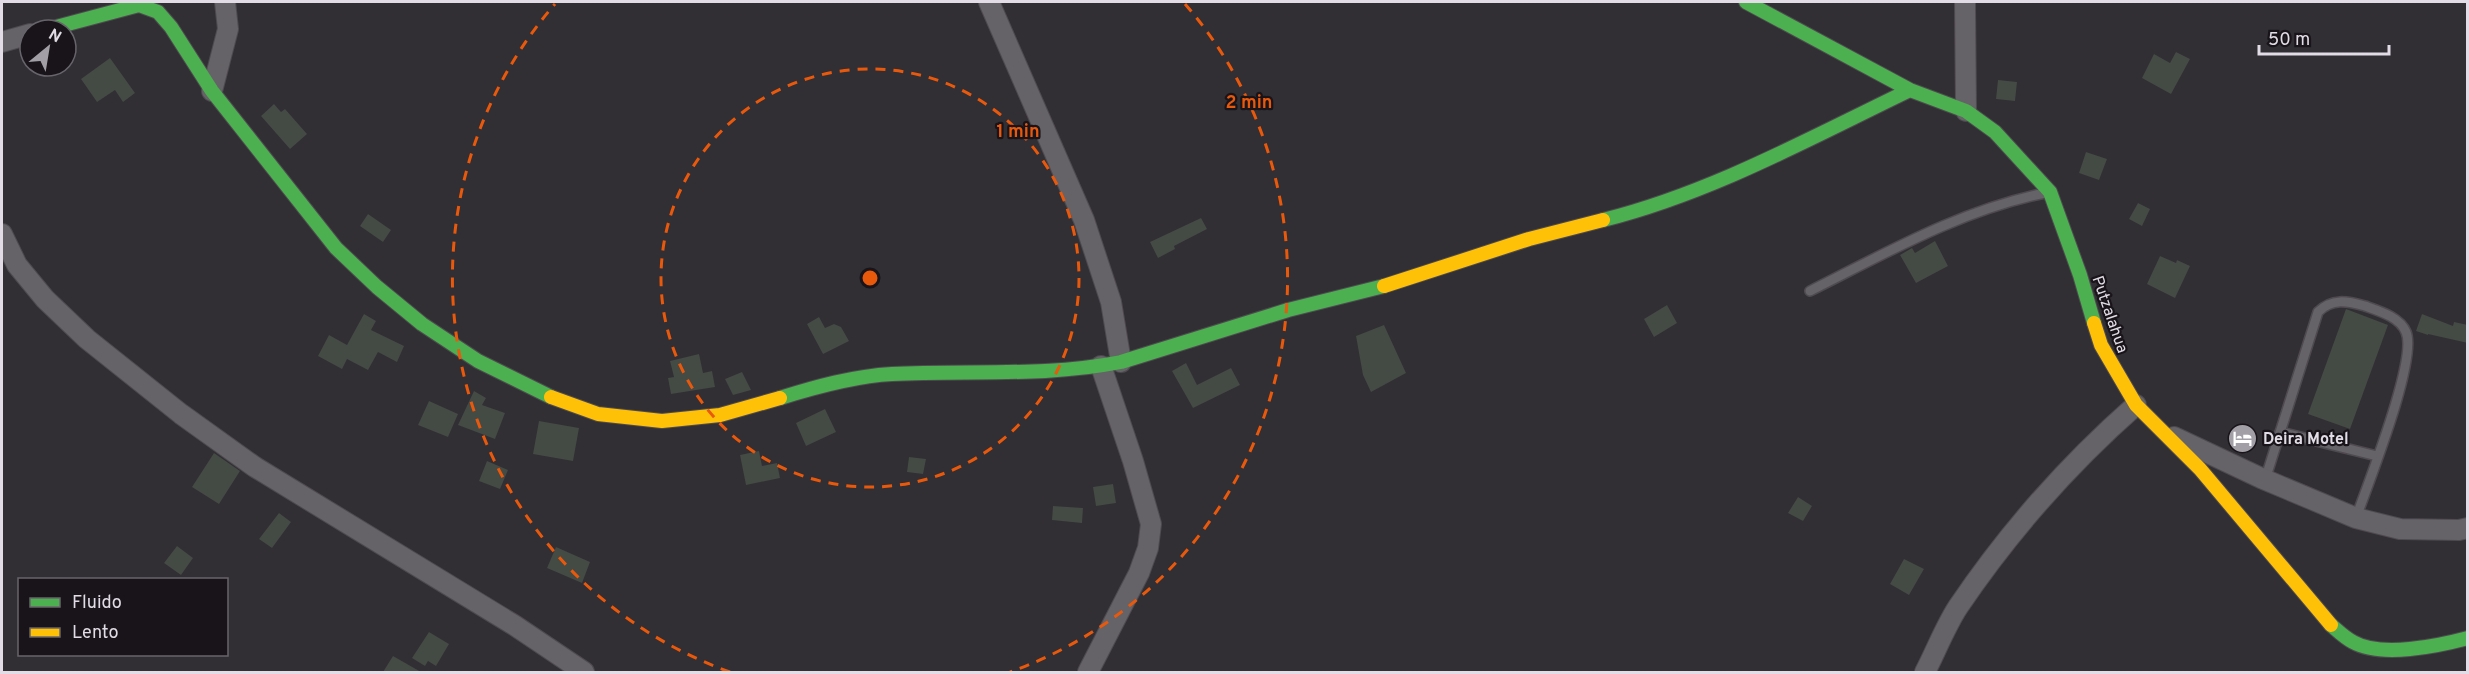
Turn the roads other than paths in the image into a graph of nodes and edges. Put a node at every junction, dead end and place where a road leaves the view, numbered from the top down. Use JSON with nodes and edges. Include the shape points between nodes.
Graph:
{"nodes":[{"id":1,"x":225,"y":2,"type":"edge"},
{"id":2,"x":989,"y":2,"type":"edge"},
{"id":3,"x":1746,"y":2,"type":"edge"},
{"id":4,"x":1965,"y":2,"type":"edge"},
{"id":5,"x":78,"y":21,"type":"edge"},
{"id":6,"x":18,"y":37,"type":"edge"},
{"id":7,"x":2,"y":42,"type":"edge"},
{"id":8,"x":1910,"y":90,"type":"junction"},
{"id":9,"x":212,"y":91,"type":"junction"},
{"id":10,"x":1966,"y":111,"type":"junction"},
{"id":11,"x":2050,"y":192,"type":"junction"},
{"id":12,"x":2,"y":234,"type":"edge"},
{"id":13,"x":1810,"y":291,"type":"dead end"},
{"id":14,"x":1121,"y":362,"type":"junction"},
{"id":15,"x":1101,"y":366,"type":"junction"},
{"id":16,"x":2136,"y":405,"type":"junction"},
{"id":17,"x":2164,"y":432,"type":"junction"},
{"id":18,"x":2280,"y":432,"type":"junction"},
{"id":19,"x":2377,"y":456,"type":"junction"},
{"id":20,"x":2265,"y":480,"type":"junction"},
{"id":21,"x":2356,"y":518,"type":"junction"},
{"id":22,"x":2468,"y":528,"type":"edge"},
{"id":23,"x":2468,"y":638,"type":"edge"},
{"id":24,"x":584,"y":672,"type":"edge"},
{"id":25,"x":1088,"y":672,"type":"edge"},
{"id":26,"x":1925,"y":672,"type":"edge"}],
"edges":[{"from":1,"to":9,"type":"street","via":[[228,29]]},
{"from":2,"to":14,"type":"street","via":[[1084,220],[1112,302]]},
{"from":3,"to":8,"type":"street","name":"Putzalahua"},
{"from":4,"to":10,"type":"street"},
{"from":5,"to":9,"type":"street","via":[[139,5],[158,12]]},
{"from":6,"to":7,"type":"street"},
{"from":8,"to":10,"type":"street","name":"Putzalahua"},
{"from":8,"to":14,"type":"street","via":[[1679,198]]},
{"from":9,"to":15,"type":"street","via":[[336,248],[377,287],[422,324],[478,361],[537,392],[598,414],[662,422],[720,415],[817,387],[889,374]]},
{"from":10,"to":11,"type":"street","name":"Putzalahua","via":[[1995,132]]},
{"from":11,"to":13,"type":"lane","via":[[1942,226]]},
{"from":11,"to":16,"type":"street","name":"Putzalahua","via":[[2102,345]]},
{"from":12,"to":24,"type":"street","via":[[17,265],[45,299],[87,339],[181,414],[255,467]]},
{"from":14,"to":15,"type":"street"},
{"from":15,"to":25,"type":"street","via":[[1151,524],[1139,573]]},
{"from":16,"to":17,"type":"street","name":"Putzalahua"},
{"from":16,"to":26,"type":"street","via":[[2097,439],[2033,508],[1957,609]]},
{"from":17,"to":20,"type":"street"},
{"from":17,"to":23,"type":"street","name":"Putzalahua","via":[[2232,506],[2325,621],[2354,643],[2387,650],[2443,645]]},
{"from":18,"to":19,"type":"lane"},
{"from":18,"to":19,"type":"lane","via":[[2318,312],[2334,301],[2355,304],[2399,321],[2409,344],[2407,365]]},
{"from":18,"to":20,"type":"lane"},
{"from":19,"to":21,"type":"lane"},
{"from":20,"to":21,"type":"street"},
{"from":21,"to":22,"type":"street","via":[[2400,529]]}]}
